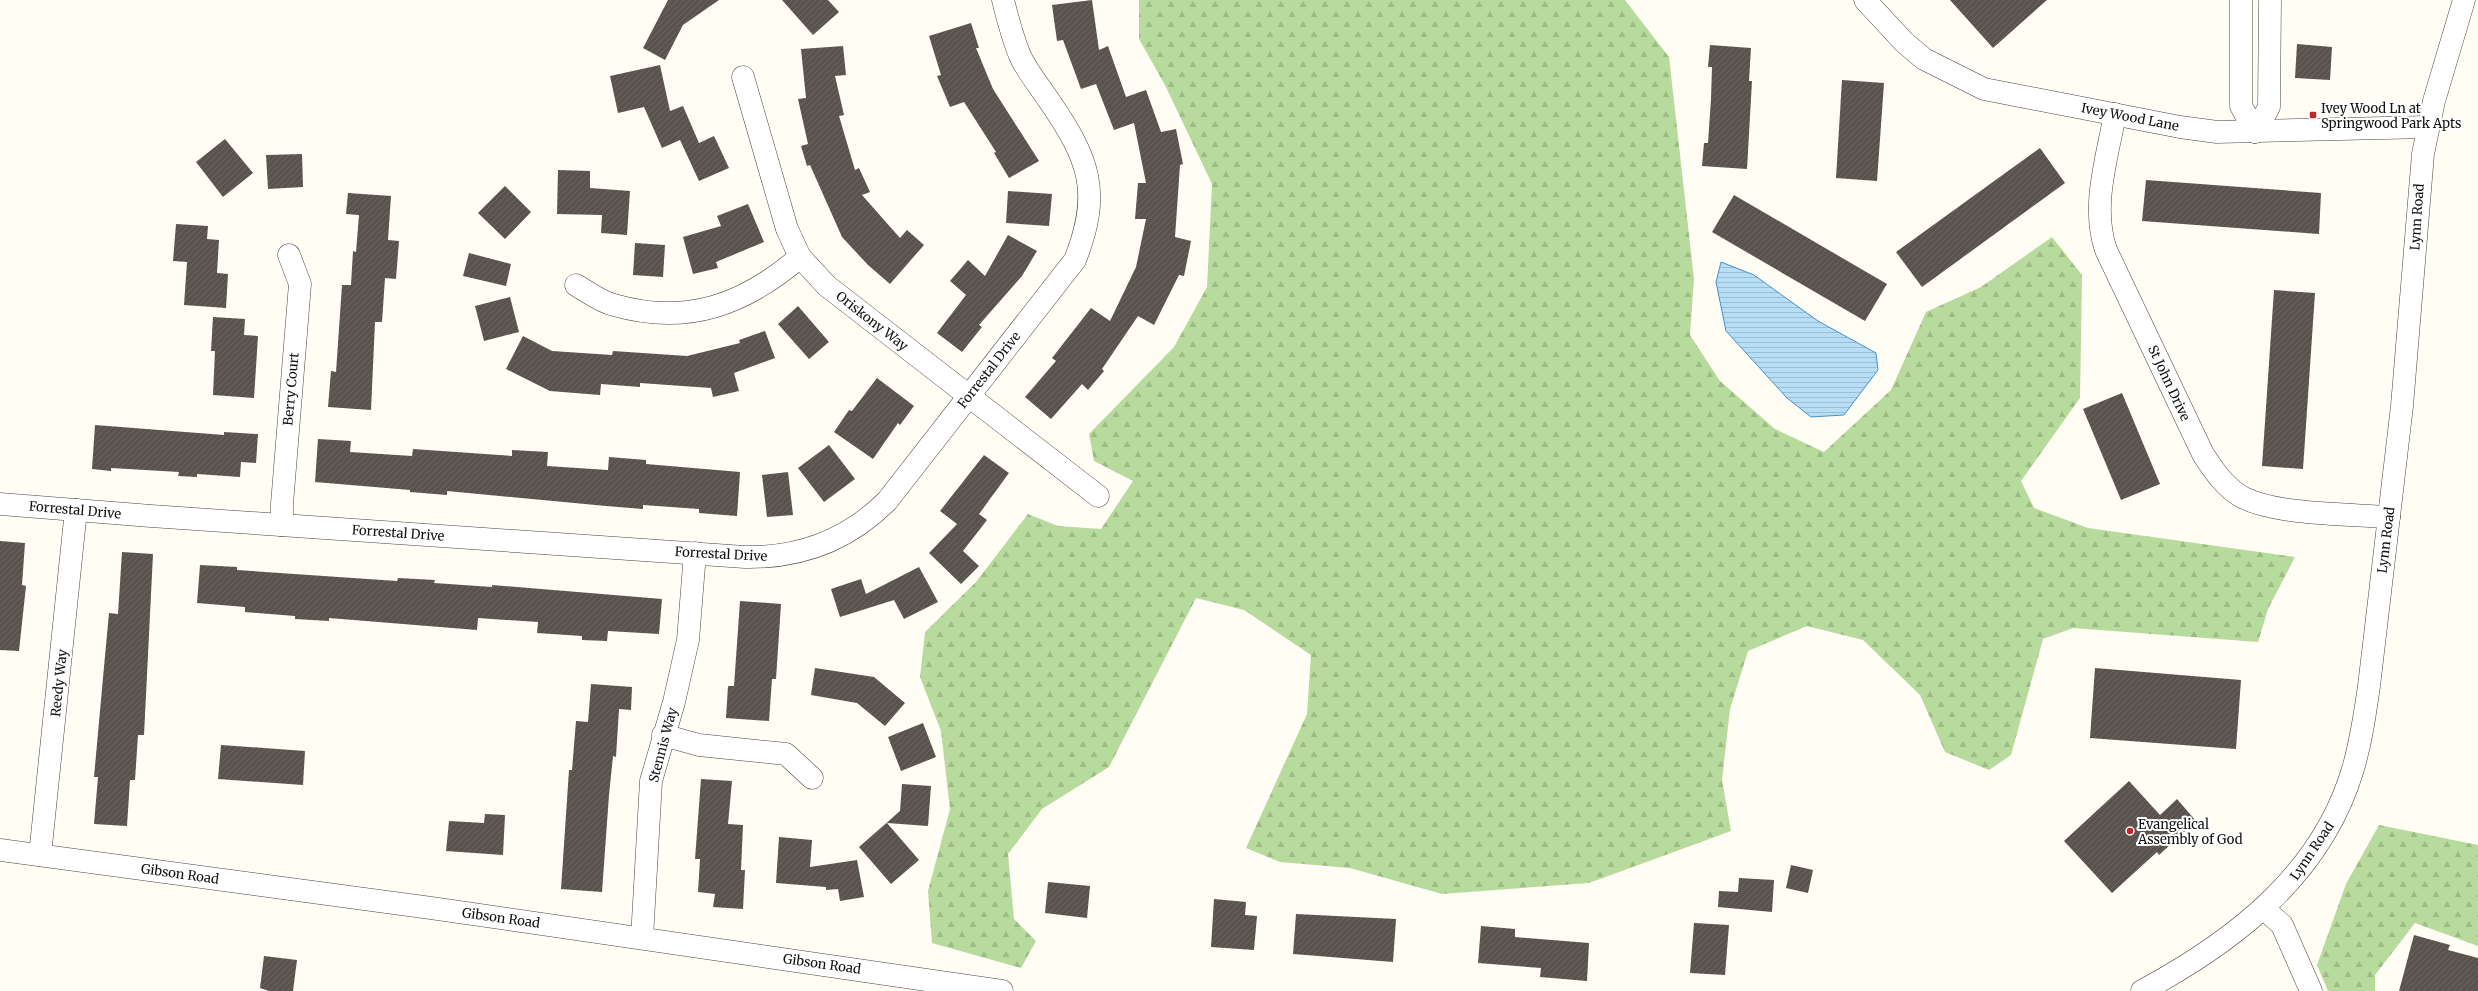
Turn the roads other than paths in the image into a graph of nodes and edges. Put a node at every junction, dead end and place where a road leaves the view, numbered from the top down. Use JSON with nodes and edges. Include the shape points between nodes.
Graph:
{"nodes":[{"id":1,"x":1003,"y":0,"type":"edge"},
{"id":2,"x":1865,"y":0,"type":"edge"},
{"id":3,"x":2241,"y":0,"type":"edge"},
{"id":4,"x":2270,"y":0,"type":"edge"},
{"id":5,"x":2464,"y":0,"type":"edge"},
{"id":6,"x":743,"y":78,"type":"dead end"},
{"id":7,"x":2115,"y":114,"type":"junction"},
{"id":8,"x":2428,"y":127,"type":"junction"},
{"id":9,"x":2255,"y":132,"type":"junction"},
{"id":10,"x":289,"y":256,"type":"dead end"},
{"id":11,"x":800,"y":257,"type":"junction"},
{"id":12,"x":576,"y":285,"type":"dead end"},
{"id":13,"x":969,"y":396,"type":"junction"},
{"id":14,"x":1098,"y":496,"type":"dead end"},
{"id":15,"x":0,"y":504,"type":"edge"},
{"id":16,"x":76,"y":510,"type":"junction"},
{"id":17,"x":2389,"y":517,"type":"junction"},
{"id":18,"x":282,"y":525,"type":"junction"},
{"id":19,"x":695,"y":553,"type":"junction"},
{"id":20,"x":663,"y":735,"type":"junction"},
{"id":21,"x":812,"y":778,"type":"dead end"},
{"id":22,"x":0,"y":850,"type":"edge"},
{"id":23,"x":40,"y":855,"type":"junction"},
{"id":24,"x":2264,"y":909,"type":"junction"},
{"id":25,"x":642,"y":938,"type":"junction"},
{"id":26,"x":1002,"y":991,"type":"edge"},
{"id":27,"x":2142,"y":991,"type":"edge"},
{"id":28,"x":2311,"y":991,"type":"edge"}],
"edges":[{"from":1,"to":13,"type":"street","name":"Forrestal Drive","via":[[1022,58],[1079,148],[1087,170],[1090,195],[1088,221],[1076,260]]},
{"from":2,"to":7,"type":"street","name":"Ivey Wood Lane","via":[[1904,42],[1924,59],[1984,89]]},
{"from":3,"to":9,"type":"street","via":[[2240,106]]},
{"from":4,"to":9,"type":"street","via":[[2269,107]]},
{"from":5,"to":8,"type":"street","name":"Lynn Road"},
{"from":6,"to":11,"type":"street","name":"Oriskony Way","via":[[787,229]]},
{"from":7,"to":9,"type":"street","name":"Ivey Wood Lane","via":[[2217,132]]},
{"from":7,"to":17,"type":"street","name":"St John Drive","via":[[2099,197],[2100,233],[2203,454],[2215,473],[2243,498],[2264,506]]},
{"from":8,"to":9,"type":"street","name":"Ivey Wood Lane"},
{"from":8,"to":17,"type":"street","name":"Lynn Road","via":[[2419,181],[2409,326]]},
{"from":10,"to":18,"type":"street","name":"Berry Court","via":[[300,284]]},
{"from":11,"to":12,"type":"street","via":[[763,286],[733,301],[682,314],[613,305]]},
{"from":11,"to":13,"type":"street","name":"Oriskony Way","via":[[827,286]]},
{"from":13,"to":14,"type":"street","name":"Oriskony Way"},
{"from":13,"to":19,"type":"street","name":"Forrestal Drive","via":[[887,501],[844,536],[815,548],[781,556],[745,557]]},
{"from":15,"to":16,"type":"street","name":"Forrestal Drive"},
{"from":16,"to":18,"type":"street","name":"Forrestal Drive"},
{"from":16,"to":23,"type":"street","name":"Reedy Way"},
{"from":17,"to":24,"type":"street","name":"Lynn Road","via":[[2368,693],[2353,769],[2341,801],[2318,845],[2288,886]]},
{"from":18,"to":19,"type":"street","name":"Forrestal Drive"},
{"from":19,"to":20,"type":"street","name":"Stennis Way","via":[[688,640],[674,702]]},
{"from":20,"to":21,"type":"street","via":[[699,745],[786,754]]},
{"from":20,"to":25,"type":"street","name":"Stennis Way","via":[[651,781]]},
{"from":22,"to":23,"type":"street","name":"Gibson Road"},
{"from":23,"to":25,"type":"street","name":"Gibson Road"},
{"from":24,"to":27,"type":"street","name":"Lynn Road","via":[[2196,959]]},
{"from":24,"to":28,"type":"street","via":[[2282,925]]},
{"from":25,"to":26,"type":"street","name":"Gibson Road"}]}
